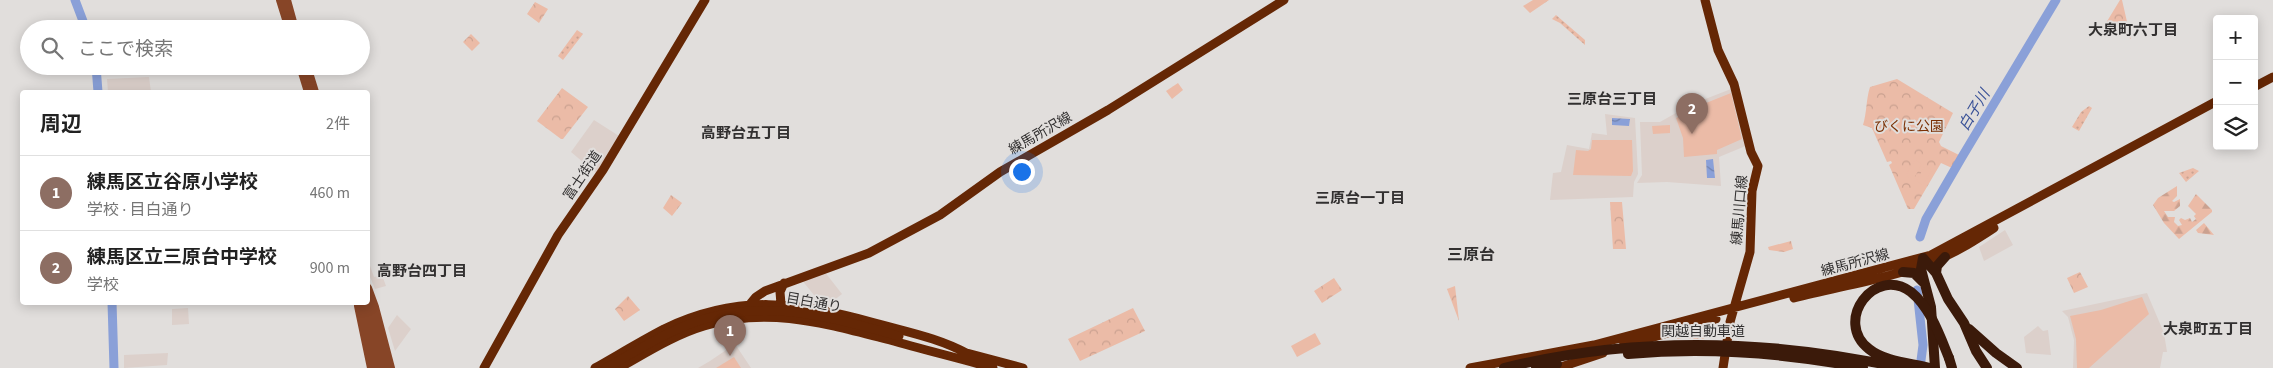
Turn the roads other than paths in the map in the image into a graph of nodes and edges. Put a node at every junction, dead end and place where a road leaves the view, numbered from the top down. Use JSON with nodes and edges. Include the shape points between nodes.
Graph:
{"nodes":[{"id":1,"x":280,"y":0,"type":"edge"},
{"id":2,"x":286,"y":0,"type":"edge"},
{"id":3,"x":705,"y":0,"type":"edge"},
{"id":4,"x":1284,"y":0,"type":"edge"},
{"id":5,"x":1705,"y":0,"type":"edge"},
{"id":6,"x":286,"y":20,"type":"edge"},
{"id":7,"x":293,"y":20,"type":"edge"},
{"id":8,"x":2273,"y":70,"type":"edge"},
{"id":9,"x":303,"y":75,"type":"edge"},
{"id":10,"x":309,"y":75,"type":"edge"},
{"id":11,"x":2273,"y":77,"type":"edge"},
{"id":12,"x":2258,"y":79,"type":"edge"},
{"id":13,"x":2258,"y":85,"type":"edge"},
{"id":14,"x":307,"y":90,"type":"edge"},
{"id":15,"x":313,"y":90,"type":"edge"},
{"id":16,"x":2213,"y":103,"type":"edge"},
{"id":17,"x":2213,"y":110,"type":"edge"},
{"id":18,"x":1945,"y":257,"type":"junction"},
{"id":19,"x":1924,"y":262,"type":"junction"},
{"id":20,"x":1902,"y":272,"type":"junction"},
{"id":21,"x":1936,"y":273,"type":"junction"},
{"id":22,"x":1922,"y":282,"type":"junction"},
{"id":23,"x":784,"y":283,"type":"junction"},
{"id":24,"x":370,"y":293,"type":"edge"},
{"id":25,"x":751,"y":304,"type":"junction"},
{"id":26,"x":781,"y":304,"type":"junction"},
{"id":27,"x":359,"y":305,"type":"edge"},
{"id":28,"x":363,"y":305,"type":"edge"},
{"id":29,"x":369,"y":305,"type":"edge"},
{"id":30,"x":1733,"y":312,"type":"junction"},
{"id":31,"x":751,"y":317,"type":"junction"},
{"id":32,"x":1964,"y":323,"type":"junction"},
{"id":33,"x":968,"y":354,"type":"junction"},
{"id":34,"x":1525,"y":357,"type":"junction"},
{"id":35,"x":1950,"y":363,"type":"edge"},
{"id":36,"x":1504,"y":364,"type":"edge"},
{"id":37,"x":488,"y":367,"type":"edge"},
{"id":38,"x":2016,"y":367,"type":"edge"},
{"id":39,"x":372,"y":368,"type":"edge"},
{"id":40,"x":377,"y":368,"type":"edge"},
{"id":41,"x":383,"y":368,"type":"edge"},
{"id":42,"x":390,"y":368,"type":"edge"},
{"id":43,"x":595,"y":368,"type":"edge"},
{"id":44,"x":606,"y":368,"type":"edge"},
{"id":45,"x":619,"y":368,"type":"edge"},
{"id":46,"x":993,"y":368,"type":"edge"},
{"id":47,"x":1023,"y":368,"type":"edge"},
{"id":48,"x":1470,"y":368,"type":"edge"},
{"id":49,"x":1516,"y":368,"type":"edge"},
{"id":50,"x":1536,"y":368,"type":"edge"},
{"id":51,"x":1558,"y":368,"type":"edge"},
{"id":52,"x":1723,"y":368,"type":"edge"},
{"id":53,"x":1864,"y":368,"type":"edge"},
{"id":54,"x":1902,"y":368,"type":"edge"},
{"id":55,"x":1930,"y":368,"type":"edge"},
{"id":56,"x":1935,"y":368,"type":"edge"},
{"id":57,"x":1987,"y":368,"type":"edge"}],
"edges":[{"from":1,"to":6,"type":"main road"},
{"from":2,"to":7,"type":"main road"},
{"from":3,"to":37,"type":"main road","name":"富士街道","via":[[603,170],[558,235]]},
{"from":4,"to":23,"type":"main road","name":"練馬所沢線","via":[[1116,105],[1000,172],[940,215],[869,253]]},
{"from":5,"to":30,"type":"main road","name":"練馬川口線","via":[[1718,50],[1734,84],[1758,166],[1752,191],[1750,252]]},
{"from":8,"to":12,"type":"main road"},
{"from":9,"to":14,"type":"main road"},
{"from":10,"to":15,"type":"main road"},
{"from":11,"to":13,"type":"main road"},
{"from":16,"to":19,"type":"main road","name":"練馬所沢線"},
{"from":17,"to":18,"type":"main road","name":"練馬所沢線"},
{"from":18,"to":19,"type":"main road","name":"練馬所沢線"},
{"from":18,"to":21,"type":"highway","via":[[1937,266]]},
{"from":19,"to":20,"type":"main road","name":"練馬所沢線"},
{"from":19,"to":21,"type":"highway"},
{"from":19,"to":22,"type":"highway"},
{"from":19,"to":30,"type":"main road","name":"練馬所沢線"},
{"from":20,"to":22,"type":"highway","via":[[1912,272]]},
{"from":20,"to":30,"type":"main road","name":"練馬所沢線"},
{"from":21,"to":32,"type":"highway"},
{"from":22,"to":56,"type":"highway","via":[[1931,307]]},
{"from":23,"to":25,"type":"main road","name":"練馬所沢線","via":[[760,294]]},
{"from":23,"to":26,"type":"main road","via":[[780,292]]},
{"from":24,"to":42,"type":"main road"},
{"from":25,"to":26,"type":"main road"},
{"from":25,"to":31,"type":"main road"},
{"from":25,"to":43,"type":"main road","via":[[711,311],[683,321]]},
{"from":26,"to":33,"type":"main road","via":[[865,320],[943,342]]},
{"from":27,"to":39,"type":"main road"},
{"from":28,"to":40,"type":"main road"},
{"from":29,"to":41,"type":"main road"},
{"from":30,"to":34,"type":"main road","name":"練馬所沢線","via":[[1594,345]]},
{"from":30,"to":51,"type":"main road","name":"練馬所沢線"},
{"from":30,"to":52,"type":"main road","name":"練馬川口線"},
{"from":31,"to":45,"type":"main road","name":"目白通り","via":[[688,332]]},
{"from":31,"to":46,"type":"main road","name":"目白通り","via":[[800,318]]},
{"from":32,"to":38,"type":"highway","via":[[1987,346]]},
{"from":32,"to":57,"type":"highway","via":[[1976,352]]},
{"from":33,"to":44,"type":"main road","name":"目白通り","bridge":true,"via":[[801,312],[742,311],[688,324]]},
{"from":33,"to":47,"type":"main road","name":"目白通り"},
{"from":34,"to":36,"type":"main road","name":"練馬所沢線"},
{"from":34,"to":49,"type":"main road"},
{"from":35,"to":55,"type":"highway","bridge":true,"via":[[1928,314],[1910,292],[1889,285],[1867,293],[1855,316],[1856,332],[1863,344],[1883,356]]},
{"from":36,"to":48,"type":"main road","name":"練馬所沢線"},
{"from":36,"to":49,"type":"main road"},
{"from":36,"to":54,"type":"highway","name":"関越自動車道","bridge":true,"via":[[1599,350],[1701,343],[1785,348]]},
{"from":50,"to":53,"type":"highway","name":"関越自動車道","bridge":true,"via":[[1600,356],[1700,351],[1784,355]]}]}
